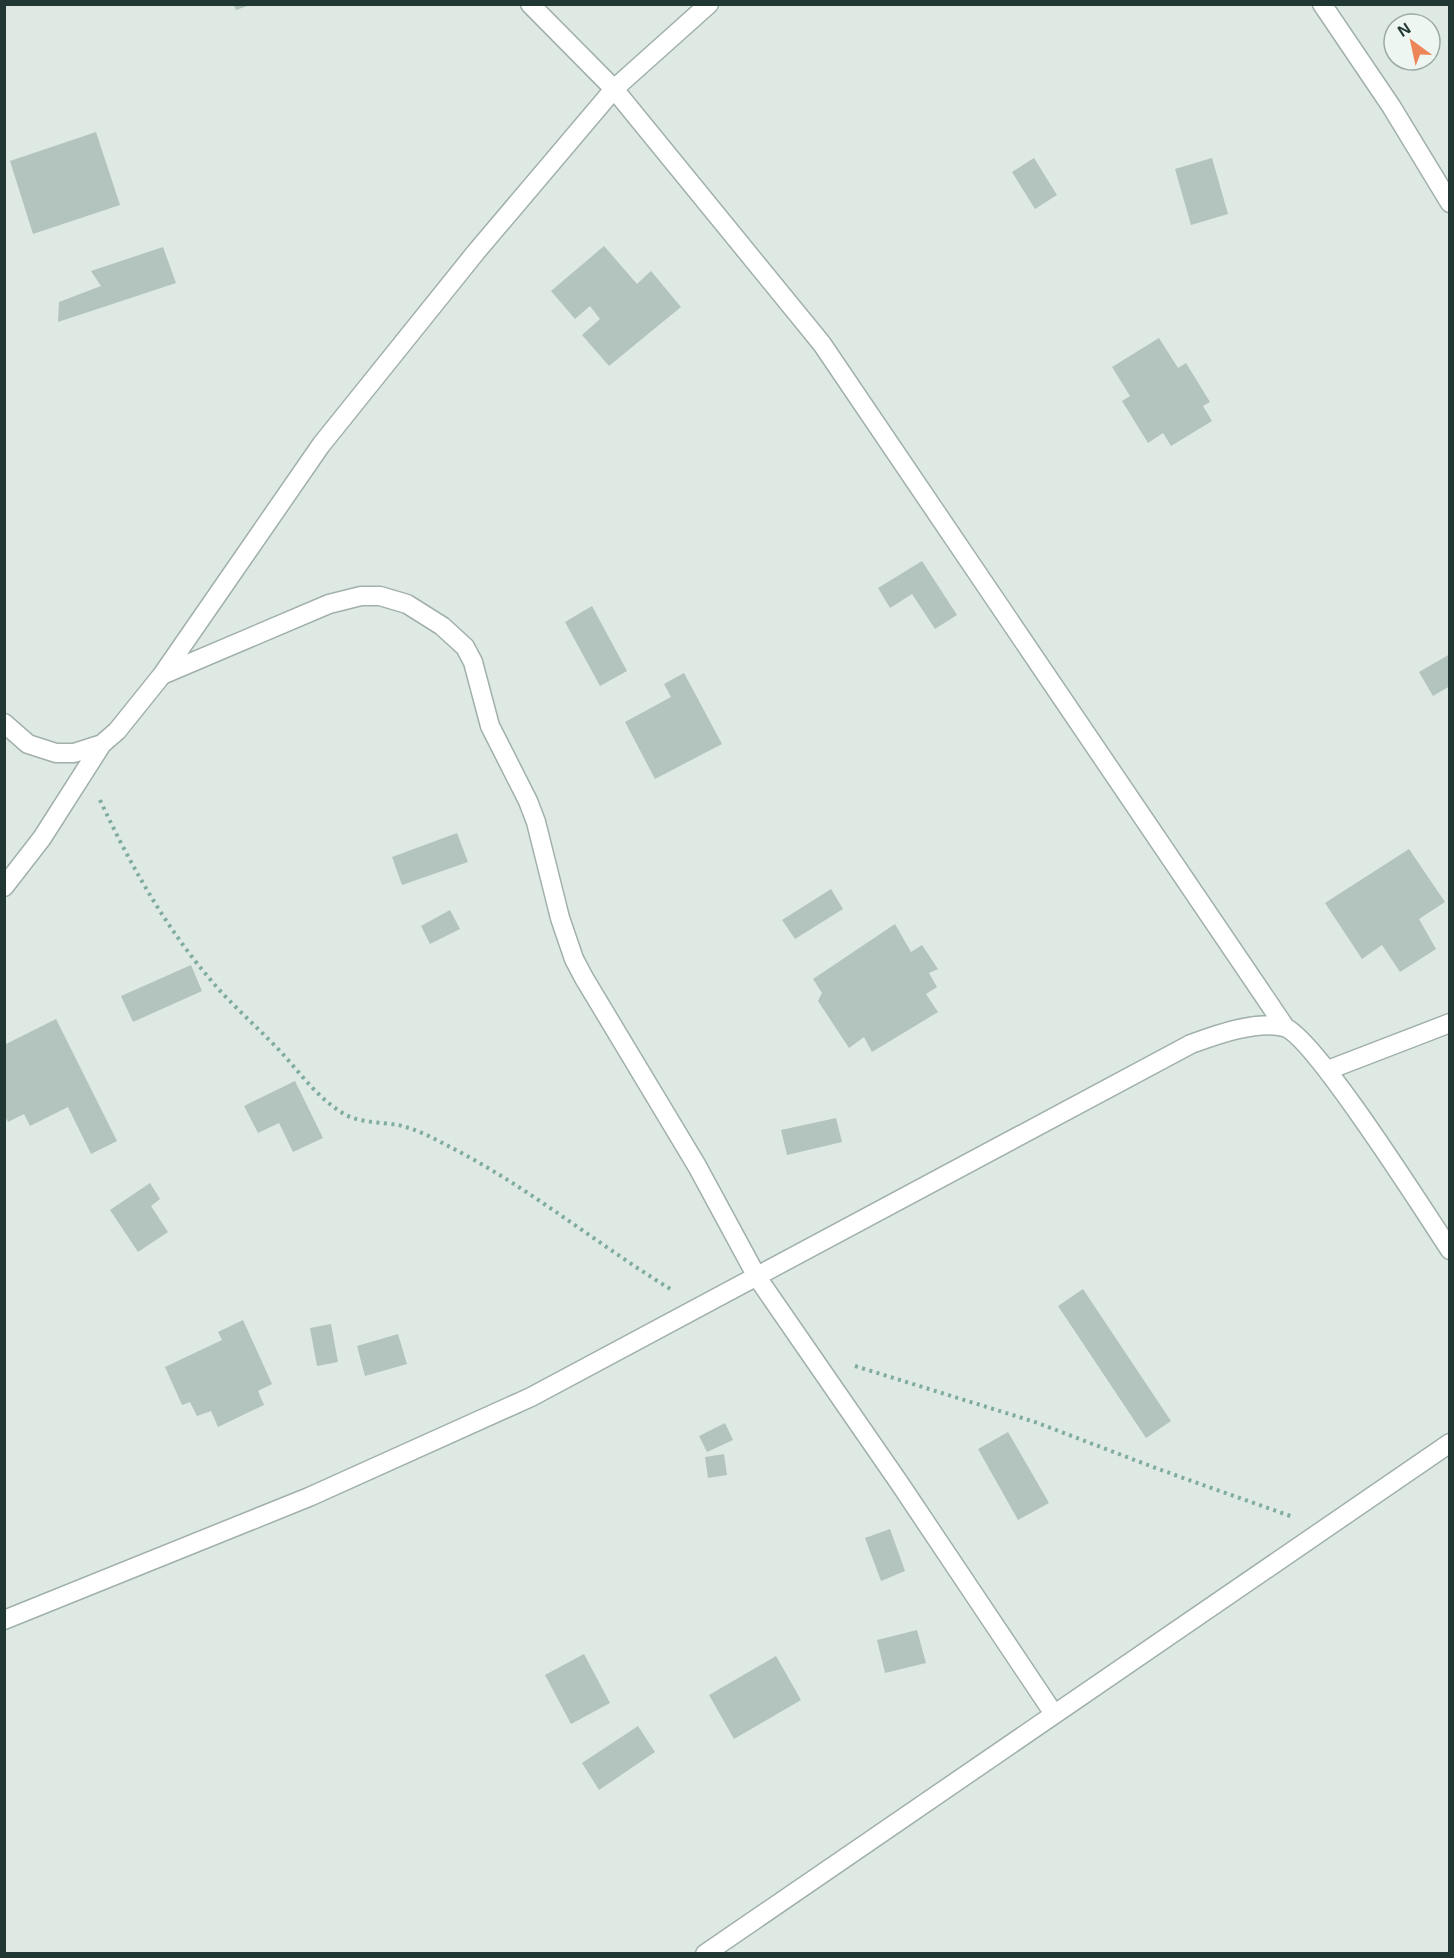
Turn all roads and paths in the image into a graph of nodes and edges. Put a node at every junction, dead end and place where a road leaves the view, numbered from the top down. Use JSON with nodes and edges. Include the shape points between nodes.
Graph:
{"nodes":[{"id":1,"x":530,"y":4,"type":"edge"},
{"id":2,"x":709,"y":4,"type":"edge"},
{"id":3,"x":1322,"y":4,"type":"edge"},
{"id":4,"x":614,"y":89,"type":"junction"},
{"id":5,"x":1449,"y":202,"type":"edge"},
{"id":6,"x":162,"y":675,"type":"junction"},
{"id":7,"x":4,"y":723,"type":"edge"},
{"id":8,"x":102,"y":744,"type":"junction"},
{"id":9,"x":85,"y":770,"type":"junction"},
{"id":10,"x":4,"y":887,"type":"edge"},
{"id":11,"x":1449,"y":1023,"type":"edge"},
{"id":12,"x":1285,"y":1028,"type":"junction"},
{"id":13,"x":1328,"y":1070,"type":"junction"},
{"id":14,"x":1449,"y":1250,"type":"edge"},
{"id":15,"x":757,"y":1277,"type":"junction"},
{"id":16,"x":700,"y":1307,"type":"junction"},
{"id":17,"x":855,"y":1366,"type":"dead end"},
{"id":18,"x":1449,"y":1443,"type":"edge"},
{"id":19,"x":1325,"y":1528,"type":"junction"},
{"id":20,"x":4,"y":1620,"type":"edge"},
{"id":21,"x":1054,"y":1714,"type":"junction"},
{"id":22,"x":705,"y":1953,"type":"edge"}],
"edges":[{"from":1,"to":4,"type":"street"},
{"from":2,"to":4,"type":"street"},
{"from":3,"to":5,"type":"street","via":[[1391,106]]},
{"from":4,"to":6,"type":"street","via":[[321,445]]},
{"from":4,"to":12,"type":"street","via":[[822,344]]},
{"from":6,"to":8,"type":"street"},
{"from":6,"to":15,"type":"street","via":[[329,604],[361,596],[380,596],[407,604],[442,626],[465,647],[473,662],[490,726],[536,822],[574,959],[697,1166]]},
{"from":7,"to":8,"type":"street","via":[[28,744],[56,753],[74,753]]},
{"from":8,"to":9,"type":"street"},
{"from":9,"to":10,"type":"street","via":[[42,838]]},
{"from":9,"to":16,"type":"path","via":[[123,848],[167,922],[223,993],[330,1104],[355,1119],[418,1132],[482,1163],[570,1220],[627,1263]]},
{"from":11,"to":13,"type":"street"},
{"from":12,"to":13,"type":"street"},
{"from":12,"to":15,"type":"street","via":[[1258,1026],[1227,1031],[1191,1044]]},
{"from":13,"to":14,"type":"street"},
{"from":15,"to":16,"type":"street"},
{"from":15,"to":21,"type":"street"},
{"from":16,"to":20,"type":"street","via":[[531,1397],[340,1483]]},
{"from":17,"to":19,"type":"path","via":[[1035,1422]]},
{"from":18,"to":19,"type":"street"},
{"from":19,"to":21,"type":"street"},
{"from":21,"to":22,"type":"street"}]}
